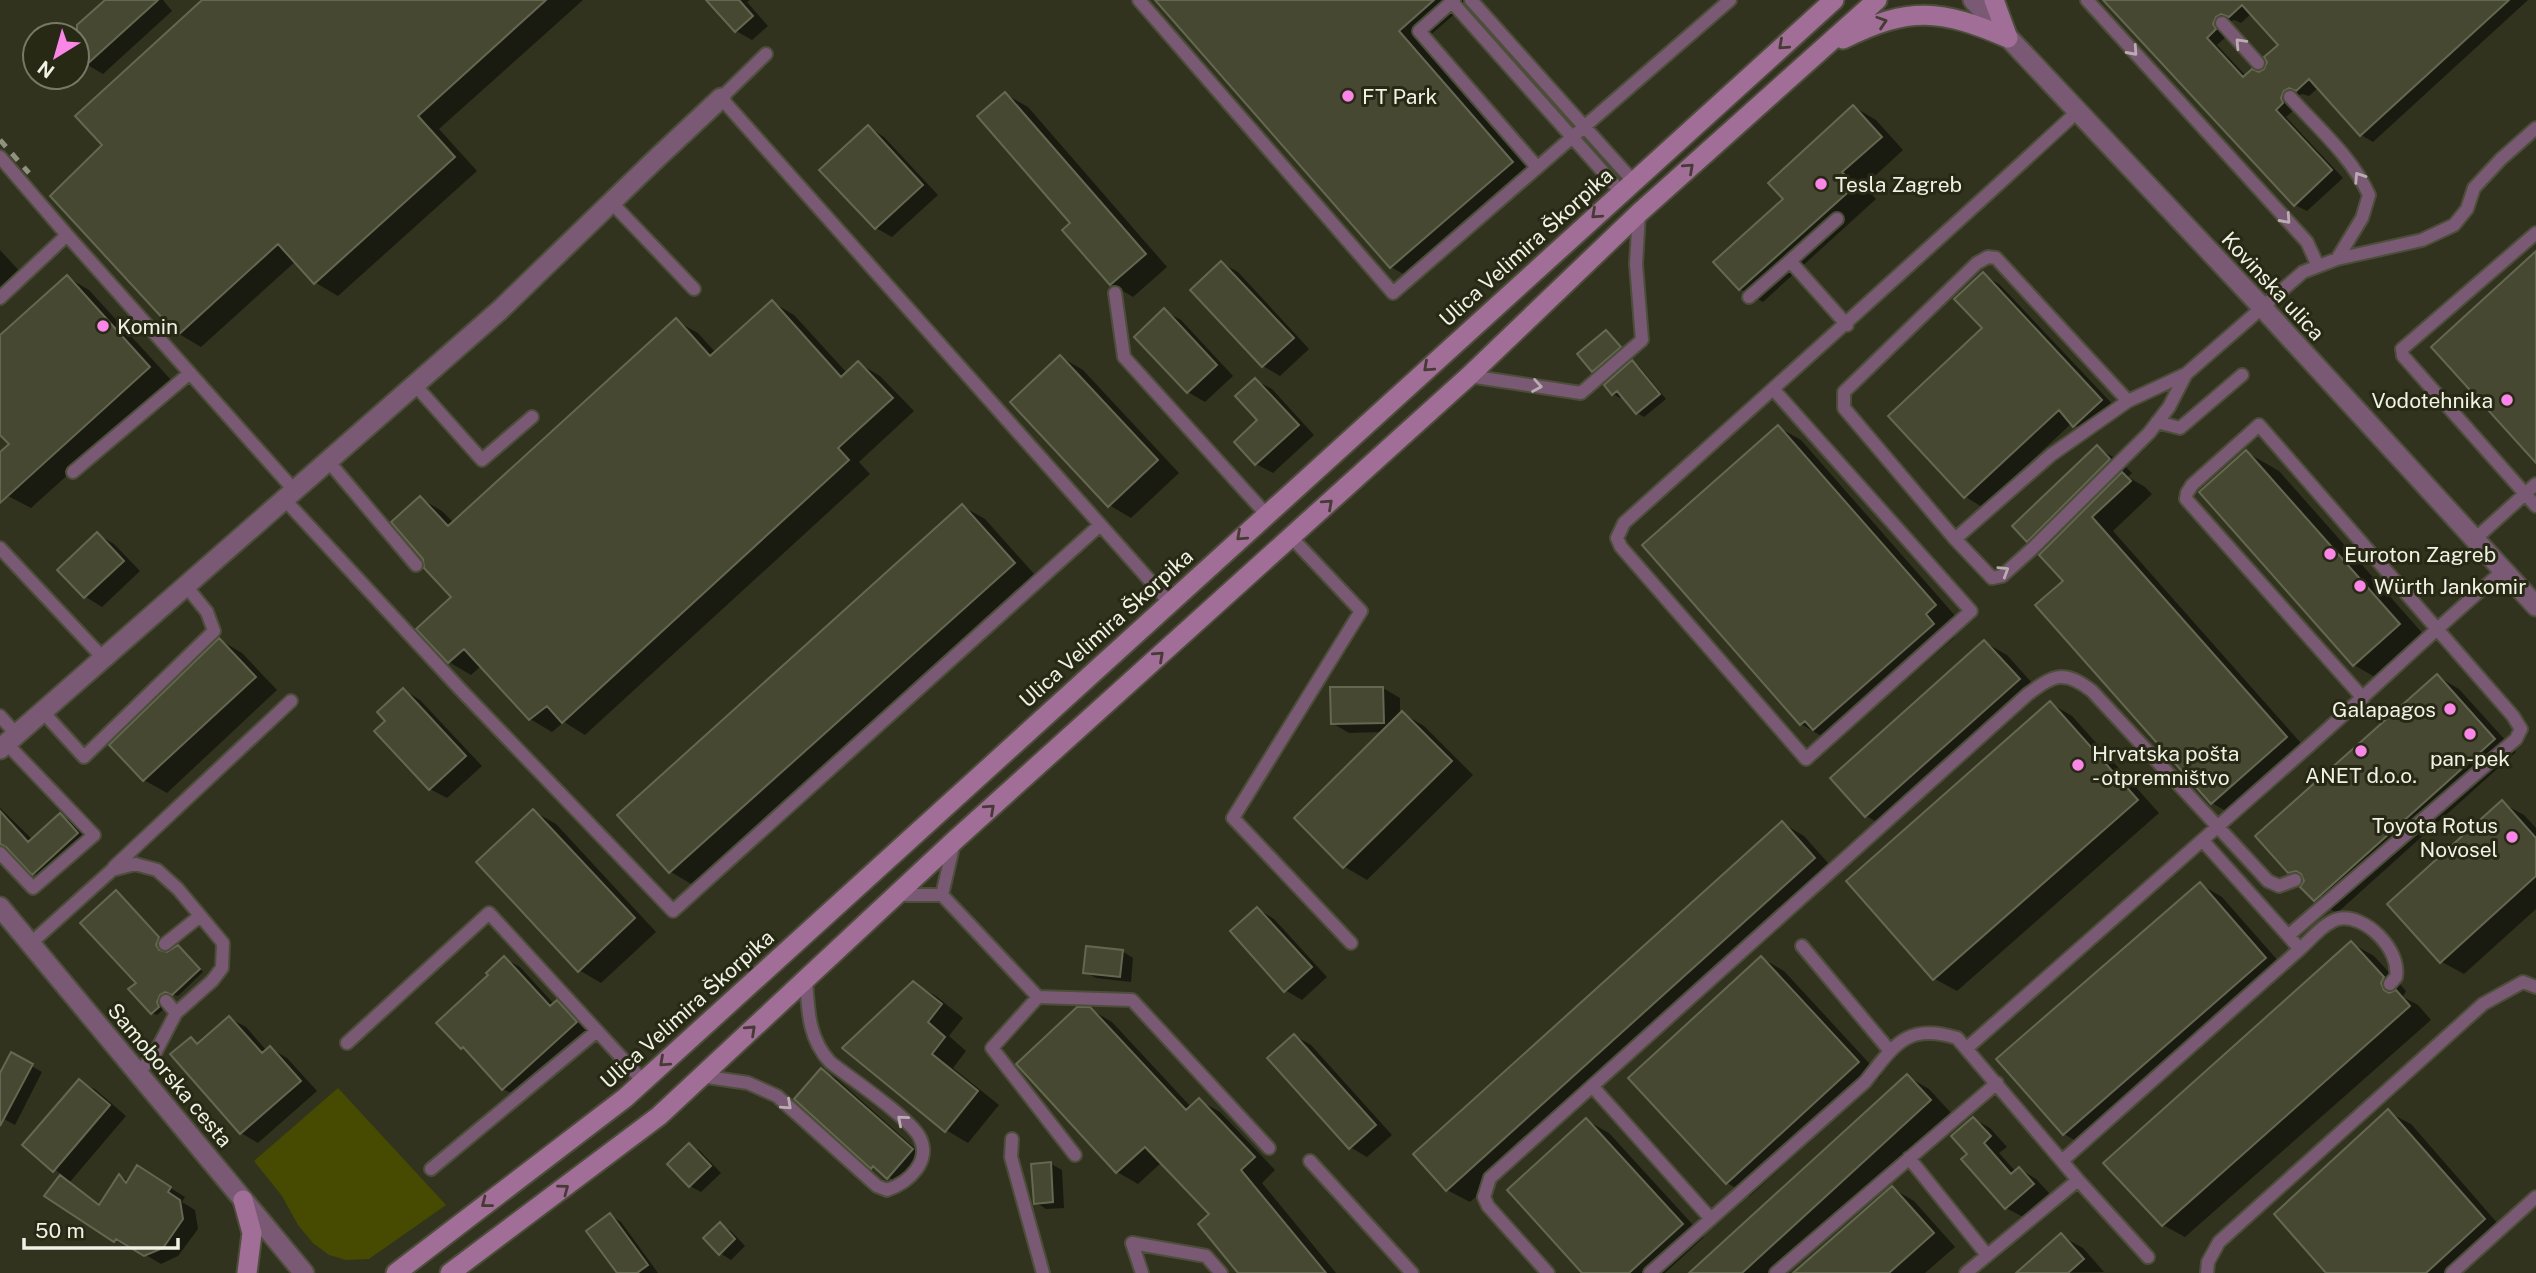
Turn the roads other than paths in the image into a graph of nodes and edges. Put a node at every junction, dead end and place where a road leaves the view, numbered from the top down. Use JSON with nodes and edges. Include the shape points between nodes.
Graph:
{"nodes":[{"id":1,"x":1139,"y":0,"type":"edge"},
{"id":2,"x":1471,"y":0,"type":"edge"},
{"id":3,"x":1730,"y":0,"type":"edge"},
{"id":4,"x":1877,"y":0,"type":"edge"},
{"id":5,"x":1973,"y":0,"type":"edge"},
{"id":6,"x":1994,"y":0,"type":"edge"},
{"id":7,"x":2087,"y":0,"type":"edge"},
{"id":8,"x":1453,"y":1,"type":"edge"},
{"id":9,"x":1833,"y":1,"type":"edge"},
{"id":10,"x":2222,"y":23,"type":"dead end"},
{"id":11,"x":2008,"y":38,"type":"junction"},
{"id":12,"x":1820,"y":50,"type":"junction"},
{"id":13,"x":766,"y":54,"type":"dead end"},
{"id":14,"x":2258,"y":63,"type":"dead end"},
{"id":15,"x":2290,"y":97,"type":"dead end"},
{"id":16,"x":722,"y":98,"type":"junction"},
{"id":17,"x":2078,"y":111,"type":"junction"},
{"id":18,"x":1584,"y":127,"type":"junction"},
{"id":19,"x":2536,"y":128,"type":"edge"},
{"id":20,"x":1571,"y":138,"type":"junction"},
{"id":21,"x":0,"y":156,"type":"edge"},
{"id":22,"x":1537,"y":167,"type":"junction"},
{"id":23,"x":1627,"y":186,"type":"junction"},
{"id":24,"x":611,"y":202,"type":"junction"},
{"id":25,"x":1639,"y":214,"type":"junction"},
{"id":26,"x":1837,"y":219,"type":"dead end"},
{"id":27,"x":2536,"y":233,"type":"edge"},
{"id":28,"x":67,"y":235,"type":"junction"},
{"id":29,"x":2337,"y":259,"type":"junction"},
{"id":30,"x":1790,"y":261,"type":"junction"},
{"id":31,"x":2318,"y":267,"type":"junction"},
{"id":32,"x":694,"y":289,"type":"dead end"},
{"id":33,"x":1115,"y":293,"type":"dead end"},
{"id":34,"x":1749,"y":297,"type":"dead end"},
{"id":35,"x":0,"y":298,"type":"edge"},
{"id":36,"x":2262,"y":307,"type":"junction"},
{"id":37,"x":1847,"y":325,"type":"junction"},
{"id":38,"x":190,"y":373,"type":"junction"},
{"id":39,"x":2186,"y":374,"type":"junction"},
{"id":40,"x":2242,"y":375,"type":"dead end"},
{"id":41,"x":1469,"y":376,"type":"junction"},
{"id":42,"x":415,"y":385,"type":"junction"},
{"id":43,"x":1773,"y":389,"type":"junction"},
{"id":44,"x":2128,"y":401,"type":"junction"},
{"id":45,"x":532,"y":417,"type":"dead end"},
{"id":46,"x":2157,"y":422,"type":"junction"},
{"id":47,"x":329,"y":462,"type":"junction"},
{"id":48,"x":73,"y":472,"type":"dead end"},
{"id":49,"x":2536,"y":484,"type":"edge"},
{"id":50,"x":2525,"y":494,"type":"junction"},
{"id":51,"x":290,"y":496,"type":"junction"},
{"id":52,"x":2536,"y":506,"type":"edge"},
{"id":53,"x":1266,"y":514,"type":"junction"},
{"id":54,"x":1100,"y":525,"type":"junction"},
{"id":55,"x":1291,"y":537,"type":"junction"},
{"id":56,"x":1955,"y":538,"type":"junction"},
{"id":57,"x":2475,"y":539,"type":"junction"},
{"id":58,"x":0,"y":548,"type":"edge"},
{"id":59,"x":416,"y":565,"type":"dead end"},
{"id":60,"x":2504,"y":571,"type":"junction"},
{"id":61,"x":186,"y":586,"type":"junction"},
{"id":62,"x":1169,"y":602,"type":"junction"},
{"id":63,"x":2536,"y":606,"type":"edge"},
{"id":64,"x":2438,"y":627,"type":"junction"},
{"id":65,"x":104,"y":659,"type":"junction"},
{"id":66,"x":2362,"y":698,"type":"junction"},
{"id":67,"x":291,"y":701,"type":"dead end"},
{"id":68,"x":43,"y":712,"type":"junction"},
{"id":69,"x":0,"y":716,"type":"edge"},
{"id":70,"x":8,"y":742,"type":"edge"},
{"id":71,"x":2217,"y":828,"type":"junction"},
{"id":72,"x":954,"y":841,"type":"junction"},
{"id":73,"x":2203,"y":841,"type":"junction"},
{"id":74,"x":0,"y":853,"type":"edge"},
{"id":75,"x":106,"y":875,"type":"junction"},
{"id":76,"x":2295,"y":880,"type":"dead end"},
{"id":77,"x":898,"y":895,"type":"junction"},
{"id":78,"x":942,"y":895,"type":"junction"},
{"id":79,"x":0,"y":907,"type":"edge"},
{"id":80,"x":200,"y":916,"type":"junction"},
{"id":81,"x":2289,"y":935,"type":"junction"},
{"id":82,"x":31,"y":943,"type":"junction"},
{"id":83,"x":1351,"y":943,"type":"dead end"},
{"id":84,"x":165,"y":944,"type":"dead end"},
{"id":85,"x":1802,"y":946,"type":"dead end"},
{"id":86,"x":2300,"y":948,"type":"junction"},
{"id":87,"x":806,"y":979,"type":"junction"},
{"id":88,"x":2390,"y":984,"type":"dead end"},
{"id":89,"x":2536,"y":986,"type":"edge"},
{"id":90,"x":1038,"y":997,"type":"junction"},
{"id":91,"x":166,"y":1001,"type":"dead end"},
{"id":92,"x":176,"y":1013,"type":"junction"},
{"id":93,"x":597,"y":1031,"type":"junction"},
{"id":94,"x":347,"y":1043,"type":"dead end"},
{"id":95,"x":1967,"y":1048,"type":"junction"},
{"id":96,"x":1891,"y":1051,"type":"junction"},
{"id":97,"x":138,"y":1072,"type":"junction"},
{"id":98,"x":701,"y":1076,"type":"junction"},
{"id":99,"x":643,"y":1081,"type":"junction"},
{"id":100,"x":1997,"y":1083,"type":"junction"},
{"id":101,"x":1592,"y":1086,"type":"junction"},
{"id":102,"x":1012,"y":1139,"type":"dead end"},
{"id":103,"x":1269,"y":1149,"type":"dead end"},
{"id":104,"x":1075,"y":1155,"type":"dead end"},
{"id":105,"x":1909,"y":1158,"type":"junction"},
{"id":106,"x":1310,"y":1161,"type":"dead end"},
{"id":107,"x":2062,"y":1161,"type":"junction"},
{"id":108,"x":431,"y":1169,"type":"dead end"},
{"id":109,"x":2077,"y":1180,"type":"junction"},
{"id":110,"x":2536,"y":1197,"type":"edge"},
{"id":111,"x":243,"y":1200,"type":"junction"},
{"id":112,"x":1711,"y":1219,"type":"junction"},
{"id":113,"x":1987,"y":1255,"type":"junction"},
{"id":114,"x":2148,"y":1257,"type":"dead end"},
{"id":115,"x":247,"y":1273,"type":"edge"},
{"id":116,"x":304,"y":1273,"type":"edge"},
{"id":117,"x":396,"y":1273,"type":"edge"},
{"id":118,"x":450,"y":1273,"type":"edge"},
{"id":119,"x":1043,"y":1273,"type":"edge"},
{"id":120,"x":1142,"y":1273,"type":"edge"},
{"id":121,"x":1220,"y":1273,"type":"edge"},
{"id":122,"x":1412,"y":1273,"type":"edge"},
{"id":123,"x":1548,"y":1273,"type":"edge"},
{"id":124,"x":1650,"y":1273,"type":"edge"},
{"id":125,"x":1776,"y":1273,"type":"edge"},
{"id":126,"x":1966,"y":1273,"type":"edge"},
{"id":127,"x":2207,"y":1273,"type":"edge"},
{"id":128,"x":2452,"y":1273,"type":"edge"}],
"edges":[{"from":1,"to":22,"type":"lane","via":[[1393,293]]},
{"from":2,"to":18,"type":"lane"},
{"from":3,"to":18,"type":"lane"},
{"from":4,"to":12,"type":"main road"},
{"from":5,"to":11,"type":"street","name":"Kovinska ulica"},
{"from":6,"to":11,"type":"main road"},
{"from":7,"to":31,"type":"lane","one_way":true,"via":[[2307,242]]},
{"from":8,"to":20,"type":"lane"},
{"from":8,"to":22,"type":"lane","via":[[1419,31]]},
{"from":9,"to":23,"type":"main road","name":"Ulica Velimira Škorpika","one_way":true},
{"from":14,"to":10,"type":"lane","one_way":true},
{"from":12,"to":11,"type":"main road","one_way":true,"via":[[1873,25],[1924,14],[1945,15]]},
{"from":11,"to":17,"type":"street","name":"Kovinska ulica"},
{"from":25,"to":12,"type":"main road","one_way":true},
{"from":13,"to":16,"type":"lane"},
{"from":29,"to":15,"type":"lane","one_way":true,"via":[[2362,218],[2369,195],[2350,165]]},
{"from":16,"to":24,"type":"street"},
{"from":16,"to":54,"type":"lane"},
{"from":17,"to":36,"type":"street","name":"Kovinska ulica"},
{"from":17,"to":37,"type":"lane"},
{"from":18,"to":20,"type":"lane"},
{"from":18,"to":23,"type":"lane"},
{"from":19,"to":29,"type":"lane","via":[[2474,188],[2467,209],[2454,225],[2422,240]]},
{"from":20,"to":22,"type":"lane"},
{"from":20,"to":23,"type":"lane"},
{"from":21,"to":28,"type":"lane"},
{"from":23,"to":53,"type":"main road","name":"Ulica Velimira Škorpika","one_way":true},
{"from":24,"to":32,"type":"lane"},
{"from":24,"to":42,"type":"street"},
{"from":25,"to":41,"type":"main road"},
{"from":41,"to":25,"type":"lane","one_way":true,"via":[[1581,394],[1642,340],[1636,264]]},
{"from":26,"to":30,"type":"lane"},
{"from":27,"to":50,"type":"lane","via":[[2402,349],[2403,356]]},
{"from":28,"to":35,"type":"lane"},
{"from":28,"to":38,"type":"lane"},
{"from":29,"to":31,"type":"lane"},
{"from":30,"to":34,"type":"lane"},
{"from":30,"to":37,"type":"lane"},
{"from":31,"to":36,"type":"lane","via":[[2303,272]]},
{"from":33,"to":53,"type":"lane","via":[[1124,357]]},
{"from":36,"to":39,"type":"lane"},
{"from":36,"to":57,"type":"street","name":"Kovinska ulica"},
{"from":37,"to":43,"type":"lane"},
{"from":38,"to":48,"type":"lane"},
{"from":38,"to":51,"type":"lane"},
{"from":39,"to":44,"type":"lane"},
{"from":39,"to":46,"type":"lane"},
{"from":40,"to":46,"type":"lane","via":[[2180,428]]},
{"from":55,"to":41,"type":"main road","one_way":true},
{"from":42,"to":45,"type":"lane","via":[[482,460]]},
{"from":42,"to":47,"type":"street"},
{"from":43,"to":43,"type":"lane","via":[[1624,523],[1617,538],[1807,759],[1971,611]]},
{"from":44,"to":56,"type":"lane","via":[[2051,455]]},
{"from":44,"to":56,"type":"lane","via":[[1996,258],[1977,263],[1844,392],[1842,401]]},
{"from":56,"to":46,"type":"lane","one_way":true,"via":[[1993,578],[2001,576]]},
{"from":47,"to":51,"type":"street"},
{"from":47,"to":59,"type":"lane"},
{"from":49,"to":50,"type":"lane"},
{"from":50,"to":52,"type":"lane"},
{"from":50,"to":57,"type":"lane"},
{"from":51,"to":54,"type":"lane","via":[[460,689],[673,911]]},
{"from":51,"to":61,"type":"street"},
{"from":53,"to":62,"type":"main road","name":"Ulica Velimira Škorpika","one_way":true},
{"from":54,"to":62,"type":"lane"},
{"from":72,"to":55,"type":"main road","one_way":true},
{"from":55,"to":83,"type":"lane","via":[[1361,611],[1233,818]]},
{"from":57,"to":60,"type":"street","name":"Kovinska ulica"},
{"from":58,"to":65,"type":"lane"},
{"from":60,"to":63,"type":"street","name":"Kovinska ulica"},
{"from":60,"to":64,"type":"lane"},
{"from":61,"to":65,"type":"street"},
{"from":61,"to":68,"type":"lane","via":[[207,612],[214,631],[84,757]]},
{"from":62,"to":99,"type":"main road","name":"Ulica Velimira Škorpika","one_way":true},
{"from":64,"to":66,"type":"lane"},
{"from":64,"to":66,"type":"lane","via":[[2259,425],[2192,485],[2186,492],[2191,506]]},
{"from":64,"to":81,"type":"lane","via":[[2521,729],[2516,739]]},
{"from":65,"to":68,"type":"street"},
{"from":66,"to":71,"type":"lane"},
{"from":67,"to":75,"type":"lane"},
{"from":68,"to":70,"type":"street"},
{"from":69,"to":70,"type":"lane"},
{"from":70,"to":74,"type":"lane","via":[[94,835],[33,888]]},
{"from":71,"to":73,"type":"lane"},
{"from":71,"to":76,"type":"lane","via":[[2267,881],[2279,886]]},
{"from":71,"to":101,"type":"lane","via":[[2092,691],[2065,676],[2049,679]]},
{"from":72,"to":77,"type":"main road"},
{"from":72,"to":78,"type":"lane"},
{"from":73,"to":81,"type":"lane"},
{"from":73,"to":95,"type":"lane"},
{"from":75,"to":80,"type":"lane","via":[[135,864],[157,870]]},
{"from":75,"to":82,"type":"lane"},
{"from":77,"to":78,"type":"lane"},
{"from":77,"to":87,"type":"main road"},
{"from":78,"to":90,"type":"lane"},
{"from":79,"to":82,"type":"street","name":"Samoborska cesta"},
{"from":80,"to":84,"type":"lane"},
{"from":80,"to":92,"type":"lane","via":[[223,943],[222,968]]},
{"from":81,"to":86,"type":"lane"},
{"from":82,"to":97,"type":"street","name":"Samoborska cesta"},
{"from":85,"to":96,"type":"lane"},
{"from":86,"to":88,"type":"lane","via":[[2335,920],[2350,918],[2364,923],[2396,959],[2396,977]]},
{"from":86,"to":107,"type":"lane"},
{"from":98,"to":87,"type":"main road","one_way":true},
{"from":98,"to":87,"type":"lane","one_way":true,"via":[[748,1083],[776,1096],[877,1186],[887,1190],[908,1179],[922,1160],[919,1136],[819,1051],[808,1015]]},
{"from":89,"to":127,"type":"lane","via":[[2524,982],[2483,1004],[2219,1242]]},
{"from":90,"to":103,"type":"lane","via":[[1132,1000]]},
{"from":90,"to":104,"type":"lane","via":[[992,1048]]},
{"from":91,"to":92,"type":"lane"},
{"from":92,"to":97,"type":"lane","via":[[153,1057]]},
{"from":93,"to":94,"type":"lane","via":[[489,913]]},
{"from":93,"to":99,"type":"lane"},
{"from":93,"to":108,"type":"lane"},
{"from":95,"to":96,"type":"lane","via":[[1957,1038],[1927,1032],[1907,1037]]},
{"from":95,"to":100,"type":"lane"},
{"from":96,"to":112,"type":"lane","via":[[1866,1082]]},
{"from":97,"to":111,"type":"street","name":"Samoborska cesta"},
{"from":118,"to":98,"type":"main road","one_way":true,"via":[[659,1116]]},
{"from":99,"to":117,"type":"main road","name":"Ulica Velimira Škorpika","one_way":true},
{"from":100,"to":105,"type":"lane"},
{"from":100,"to":107,"type":"lane"},
{"from":101,"to":112,"type":"lane"},
{"from":101,"to":123,"type":"lane","via":[[1485,1187],[1488,1206]]},
{"from":102,"to":119,"type":"lane","via":[[1011,1157]]},
{"from":105,"to":113,"type":"lane"},
{"from":105,"to":125,"type":"lane"},
{"from":106,"to":122,"type":"lane"},
{"from":107,"to":109,"type":"lane"},
{"from":109,"to":113,"type":"lane"},
{"from":109,"to":114,"type":"lane"},
{"from":110,"to":128,"type":"lane"},
{"from":111,"to":115,"type":"main road","via":[[252,1233]]},
{"from":111,"to":116,"type":"street","name":"Samoborska cesta"},
{"from":112,"to":124,"type":"lane"},
{"from":113,"to":126,"type":"lane"},
{"from":120,"to":121,"type":"lane","via":[[1132,1243],[1206,1256]]}]}
